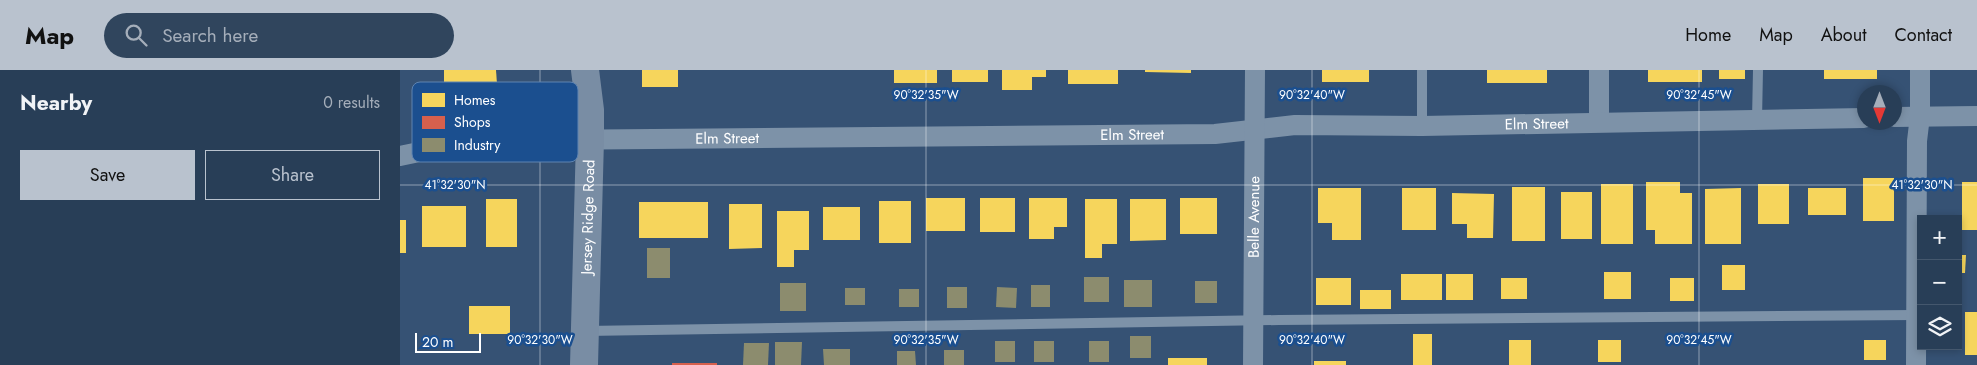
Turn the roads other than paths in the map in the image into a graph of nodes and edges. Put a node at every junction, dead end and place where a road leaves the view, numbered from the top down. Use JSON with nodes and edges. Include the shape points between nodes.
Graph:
{"nodes":[{"id":1,"x":584,"y":70,"type":"edge"},
{"id":2,"x":1255,"y":70,"type":"edge"},
{"id":3,"x":1422,"y":70,"type":"edge"},
{"id":4,"x":1599,"y":70,"type":"edge"},
{"id":5,"x":1758,"y":70,"type":"edge"},
{"id":6,"x":1920,"y":70,"type":"edge"},
{"id":7,"x":1920,"y":116,"type":"junction"},
{"id":8,"x":1977,"y":116,"type":"edge"},
{"id":9,"x":1902,"y":117,"type":"edge"},
{"id":10,"x":1857,"y":118,"type":"edge"},
{"id":11,"x":1757,"y":120,"type":"junction"},
{"id":12,"x":1599,"y":122,"type":"junction"},
{"id":13,"x":1422,"y":126,"type":"junction"},
{"id":14,"x":1255,"y":130,"type":"junction"},
{"id":15,"x":578,"y":138,"type":"edge"},
{"id":16,"x":590,"y":138,"type":"junction"},
{"id":17,"x":1916,"y":315,"type":"junction"},
{"id":18,"x":1253,"y":320,"type":"junction"},
{"id":19,"x":584,"y":330,"type":"junction"},
{"id":20,"x":584,"y":365,"type":"edge"},
{"id":21,"x":1253,"y":365,"type":"edge"},
{"id":22,"x":1916,"y":365,"type":"edge"}],
"edges":[{"from":1,"to":16,"type":"street","name":"Jersey Ridge Road"},
{"from":2,"to":14,"type":"street","name":"Belle Avenue"},
{"from":3,"to":13,"type":"lane"},
{"from":4,"to":12,"type":"street"},
{"from":5,"to":11,"type":"lane"},
{"from":6,"to":7,"type":"street"},
{"from":7,"to":8,"type":"street"},
{"from":7,"to":9,"type":"street"},
{"from":7,"to":17,"type":"street"},
{"from":10,"to":11,"type":"street","name":"Elm Street"},
{"from":11,"to":12,"type":"street","name":"Elm Street"},
{"from":12,"to":13,"type":"street","name":"Elm Street"},
{"from":13,"to":14,"type":"street","name":"Elm Street","via":[[1295,125]]},
{"from":14,"to":16,"type":"street","name":"Elm Street","via":[[1215,134]]},
{"from":14,"to":18,"type":"street","name":"Belle Avenue"},
{"from":15,"to":16,"type":"street","name":"Elm Street"},
{"from":16,"to":19,"type":"street","name":"Jersey Ridge Road"},
{"from":17,"to":18,"type":"lane"},
{"from":17,"to":22,"type":"street"},
{"from":18,"to":19,"type":"lane"},
{"from":18,"to":21,"type":"street","name":"Belle Avenue"},
{"from":19,"to":20,"type":"street","name":"Jersey Ridge Road"}]}
